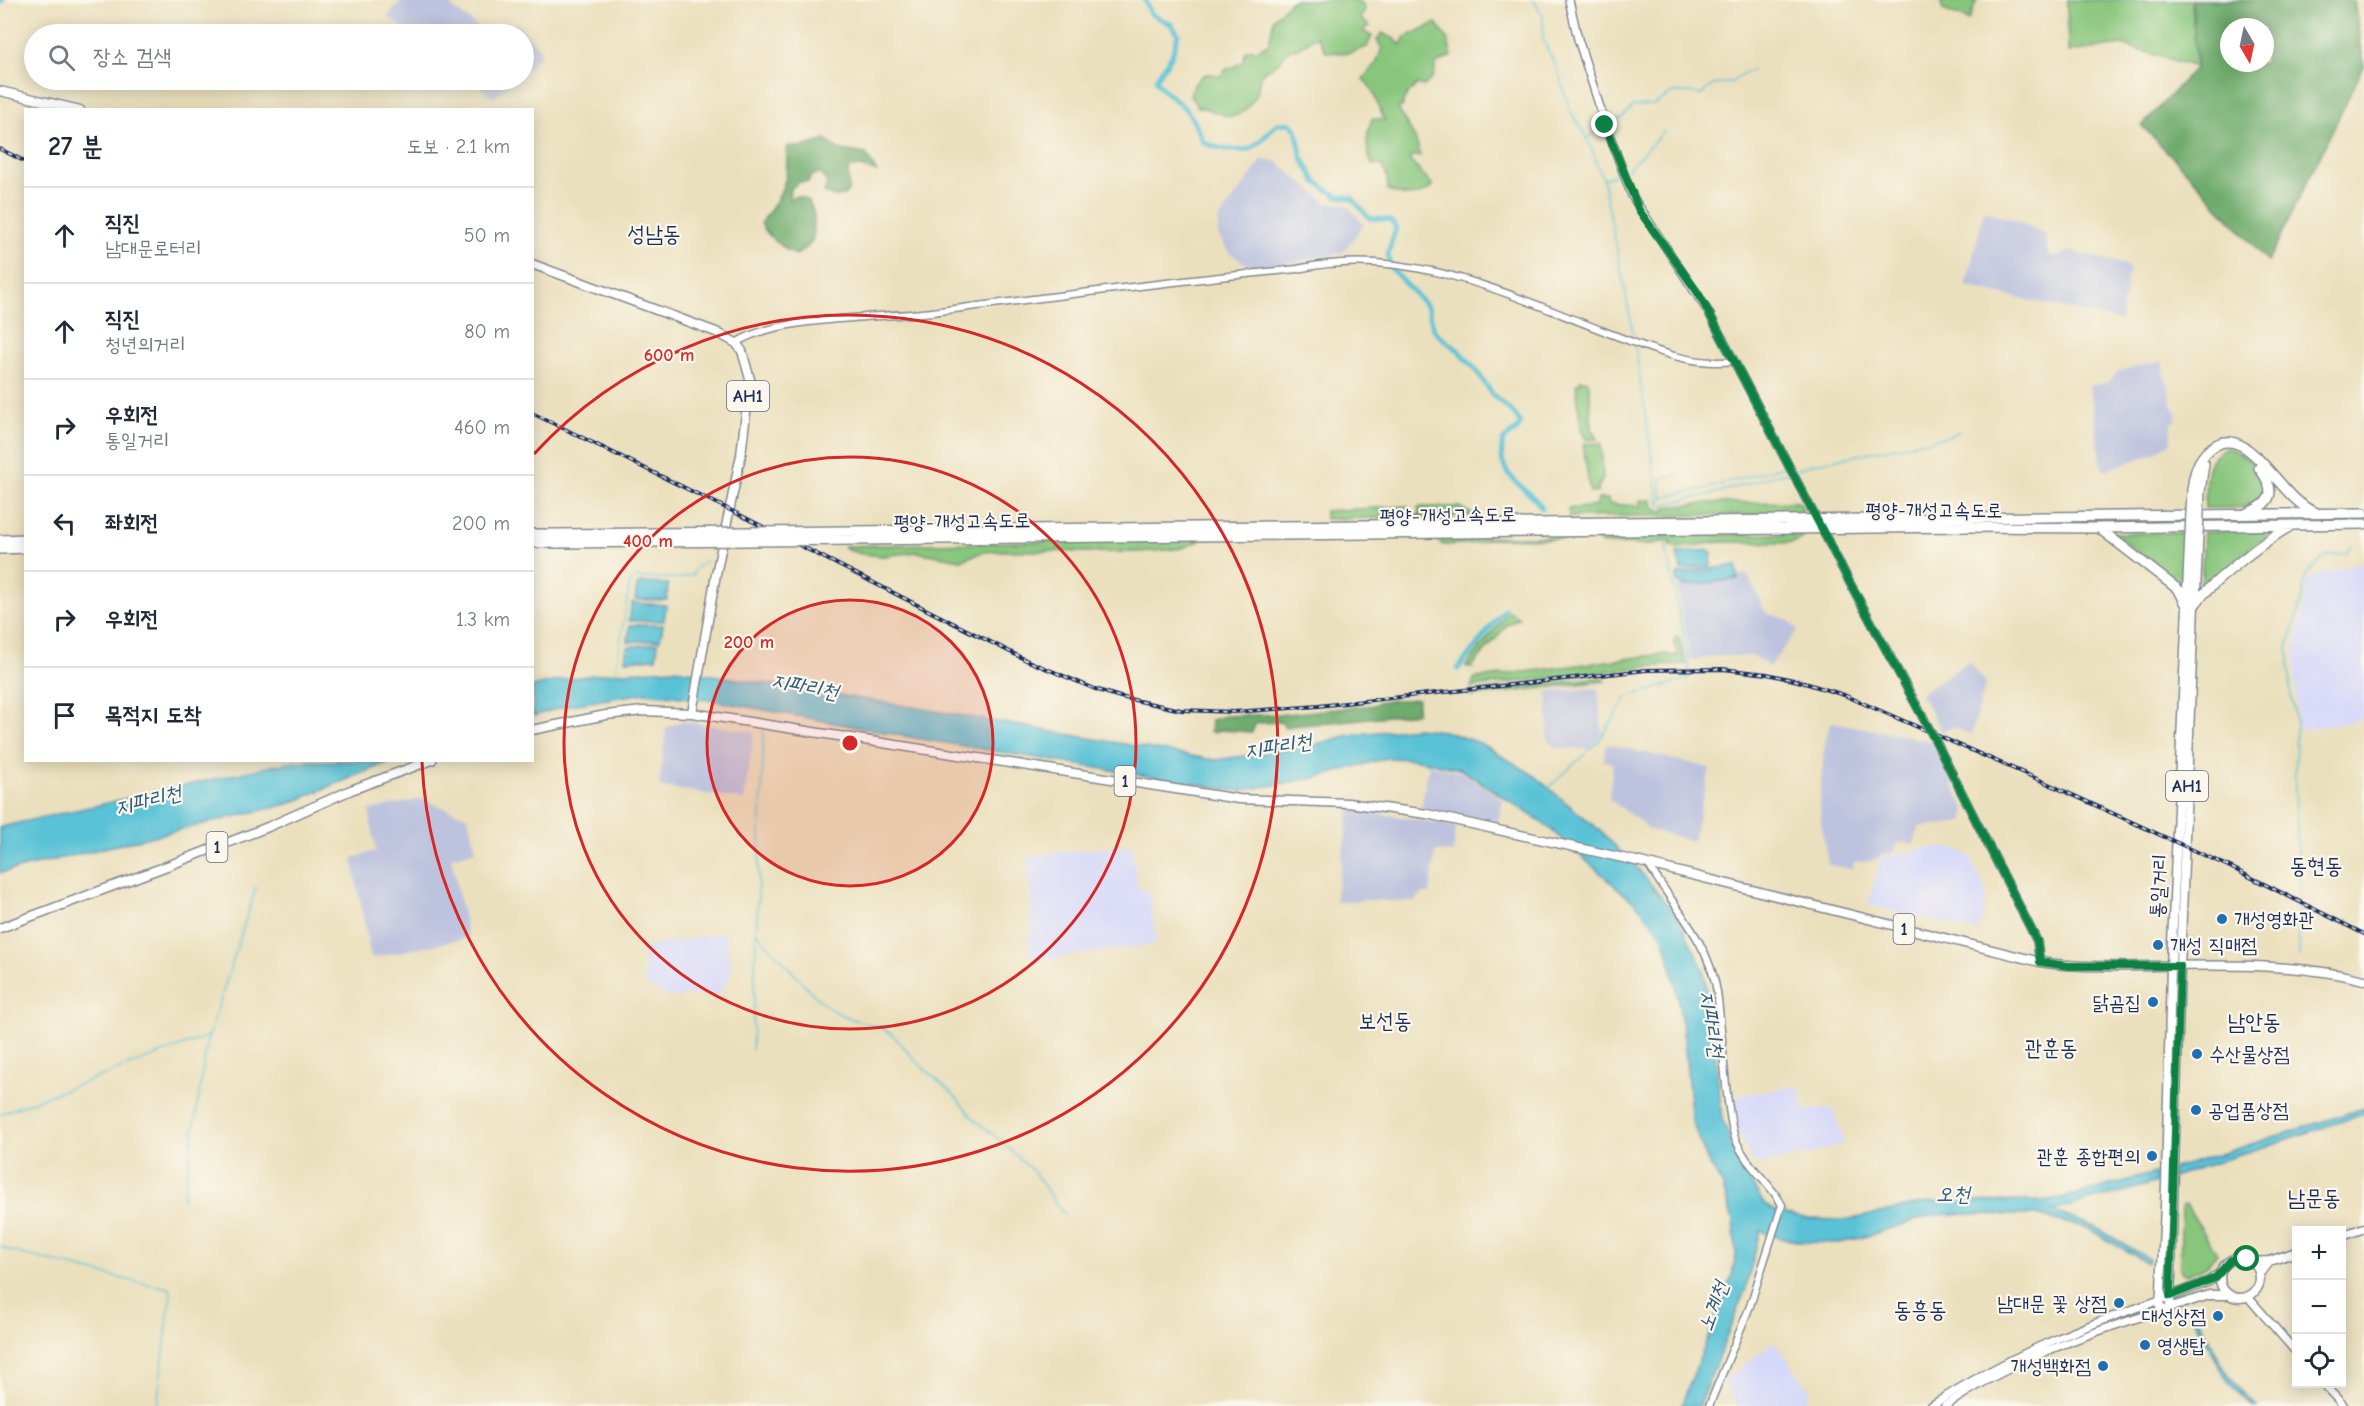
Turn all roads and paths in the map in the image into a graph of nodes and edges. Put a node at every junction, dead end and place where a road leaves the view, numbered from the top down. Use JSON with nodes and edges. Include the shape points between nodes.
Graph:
{"nodes":[{"id":1,"x":1569,"y":0,"type":"edge"},
{"id":2,"x":0,"y":91,"type":"edge"},
{"id":3,"x":72,"y":108,"type":"edge"},
{"id":4,"x":534,"y":265,"type":"edge"},
{"id":5,"x":736,"y":343,"type":"junction"},
{"id":6,"x":1734,"y":361,"type":"junction"},
{"id":7,"x":2196,"y":491,"type":"junction"},
{"id":8,"x":2320,"y":513,"type":"junction"},
{"id":9,"x":2364,"y":513,"type":"edge"},
{"id":10,"x":2241,"y":515,"type":"junction"},
{"id":11,"x":1964,"y":522,"type":"junction"},
{"id":12,"x":2364,"y":524,"type":"edge"},
{"id":13,"x":2293,"y":526,"type":"junction"},
{"id":14,"x":2098,"y":528,"type":"junction"},
{"id":15,"x":534,"y":534,"type":"edge"},
{"id":16,"x":559,"y":538,"type":"junction"},
{"id":17,"x":24,"y":539,"type":"edge"},
{"id":18,"x":0,"y":540,"type":"edge"},
{"id":19,"x":534,"y":543,"type":"edge"},
{"id":20,"x":24,"y":548,"type":"edge"},
{"id":21,"x":0,"y":549,"type":"edge"},
{"id":22,"x":2191,"y":606,"type":"junction"},
{"id":23,"x":692,"y":713,"type":"junction"},
{"id":24,"x":534,"y":730,"type":"edge"},
{"id":25,"x":427,"y":762,"type":"edge"},
{"id":26,"x":1648,"y":864,"type":"junction"},
{"id":27,"x":0,"y":928,"type":"edge"},
{"id":28,"x":2040,"y":962,"type":"junction"},
{"id":29,"x":2175,"y":966,"type":"junction"},
{"id":30,"x":2364,"y":980,"type":"edge"},
{"id":31,"x":2364,"y":1228,"type":"edge"},
{"id":32,"x":2346,"y":1235,"type":"edge"},
{"id":33,"x":2292,"y":1253,"type":"edge"},
{"id":34,"x":2270,"y":1261,"type":"junction"},
{"id":35,"x":2252,"y":1262,"type":"junction"},
{"id":36,"x":2220,"y":1273,"type":"junction"},
{"id":37,"x":2260,"y":1274,"type":"junction"},
{"id":38,"x":2229,"y":1295,"type":"junction"},
{"id":39,"x":2170,"y":1296,"type":"junction"},
{"id":40,"x":2248,"y":1297,"type":"junction"},
{"id":41,"x":2160,"y":1300,"type":"junction"},
{"id":42,"x":2170,"y":1308,"type":"junction"},
{"id":43,"x":2160,"y":1311,"type":"junction"},
{"id":44,"x":2292,"y":1347,"type":"edge"},
{"id":45,"x":2328,"y":1388,"type":"edge"},
{"id":46,"x":1709,"y":1406,"type":"edge"},
{"id":47,"x":1931,"y":1406,"type":"edge"},
{"id":48,"x":1944,"y":1406,"type":"edge"},
{"id":49,"x":2344,"y":1406,"type":"edge"}],
"edges":[{"from":1,"to":6,"type":"main road","via":[[1606,126],[1639,210],[1698,293]]},
{"from":2,"to":3,"type":"main road"},
{"from":4,"to":5,"type":"main road","via":[[716,332]]},
{"from":5,"to":6,"type":"street","via":[[759,332],[802,324],[1012,303],[1331,262],[1410,265],[1450,274],[1676,357]]},
{"from":5,"to":23,"type":"main road","number":"AH1","via":[[747,362],[748,398],[741,455]]},
{"from":6,"to":28,"type":"main road","bridge":true,"via":[[1934,738],[2037,941]]},
{"from":7,"to":8,"type":"highway","via":[[2196,470],[2204,456],[2217,444],[2231,441],[2253,453],[2296,502]]},
{"from":7,"to":10,"type":"highway","via":[[2203,468],[2213,453],[2227,446],[2243,450],[2264,473],[2271,491],[2265,503]]},
{"from":7,"to":22,"type":"highway","bridge":true},
{"from":8,"to":9,"type":"highway","name":"평양-개성고속도로"},
{"from":8,"to":10,"type":"highway","name":"평양-개성고속도로"},
{"from":10,"to":11,"type":"highway","name":"평양-개성고속도로"},
{"from":11,"to":14,"type":"highway","name":"평양-개성고속도로"},
{"from":11,"to":16,"type":"highway","name":"평양-개성고속도로","bridge":true},
{"from":12,"to":13,"type":"highway","name":"평양-개성고속도로"},
{"from":13,"to":14,"type":"highway","name":"평양-개성고속도로"},
{"from":13,"to":22,"type":"highway","via":[[2270,539]]},
{"from":14,"to":22,"type":"highway","via":[[2179,590]]},
{"from":15,"to":16,"type":"highway","name":"평양-개성고속도로"},
{"from":16,"to":19,"type":"highway","name":"평양-개성고속도로"},
{"from":17,"to":18,"type":"highway"},
{"from":20,"to":21,"type":"highway"},
{"from":22,"to":29,"type":"main road","name":"통일거리","number":"AH1"},
{"from":23,"to":24,"type":"main road","number":"1","via":[[625,713]]},
{"from":23,"to":26,"type":"main road","number":"1","via":[[1239,799],[1348,803],[1427,814]]},
{"from":25,"to":27,"type":"main road","number":"1","via":[[268,827]]},
{"from":26,"to":28,"type":"main road","number":"1"},
{"from":26,"to":46,"type":"street","via":[[1688,922],[1709,965],[1717,991],[1723,1068],[1735,1138],[1757,1175],[1777,1194],[1782,1205],[1750,1306]]},
{"from":28,"to":29,"type":"main road","number":"1","via":[[2069,966]]},
{"from":29,"to":30,"type":"main road","number":"1","via":[[2306,969]]},
{"from":29,"to":39,"type":"main road","name":"통일거리","number":"AH1"},
{"from":29,"to":41,"type":"main road","name":"통일거리","number":"AH1"},
{"from":31,"to":32,"type":"main road"},
{"from":33,"to":34,"type":"main road"},
{"from":34,"to":35,"type":"main road"},
{"from":34,"to":37,"type":"main road"},
{"from":35,"to":36,"type":"main road","via":[[2242,1258],[2231,1260]]},
{"from":35,"to":37,"type":"main road"},
{"from":36,"to":38,"type":"main road","via":[[2220,1283]]},
{"from":36,"to":39,"type":"main road"},
{"from":37,"to":40,"type":"main road","via":[[2256,1290]]},
{"from":38,"to":40,"type":"main road"},
{"from":38,"to":42,"type":"main road","via":[[2209,1295]]},
{"from":39,"to":41,"type":"main road"},
{"from":39,"to":42,"type":"main road","name":"통일거리","number":"AH1"},
{"from":40,"to":44,"type":"main road"},
{"from":41,"to":43,"type":"main road","name":"통일거리","number":"AH1"},
{"from":41,"to":47,"type":"main road","via":[[2043,1343]]},
{"from":42,"to":43,"type":"main road"},
{"from":43,"to":48,"type":"main road","via":[[2047,1350]]},
{"from":45,"to":49,"type":"main road"}]}
